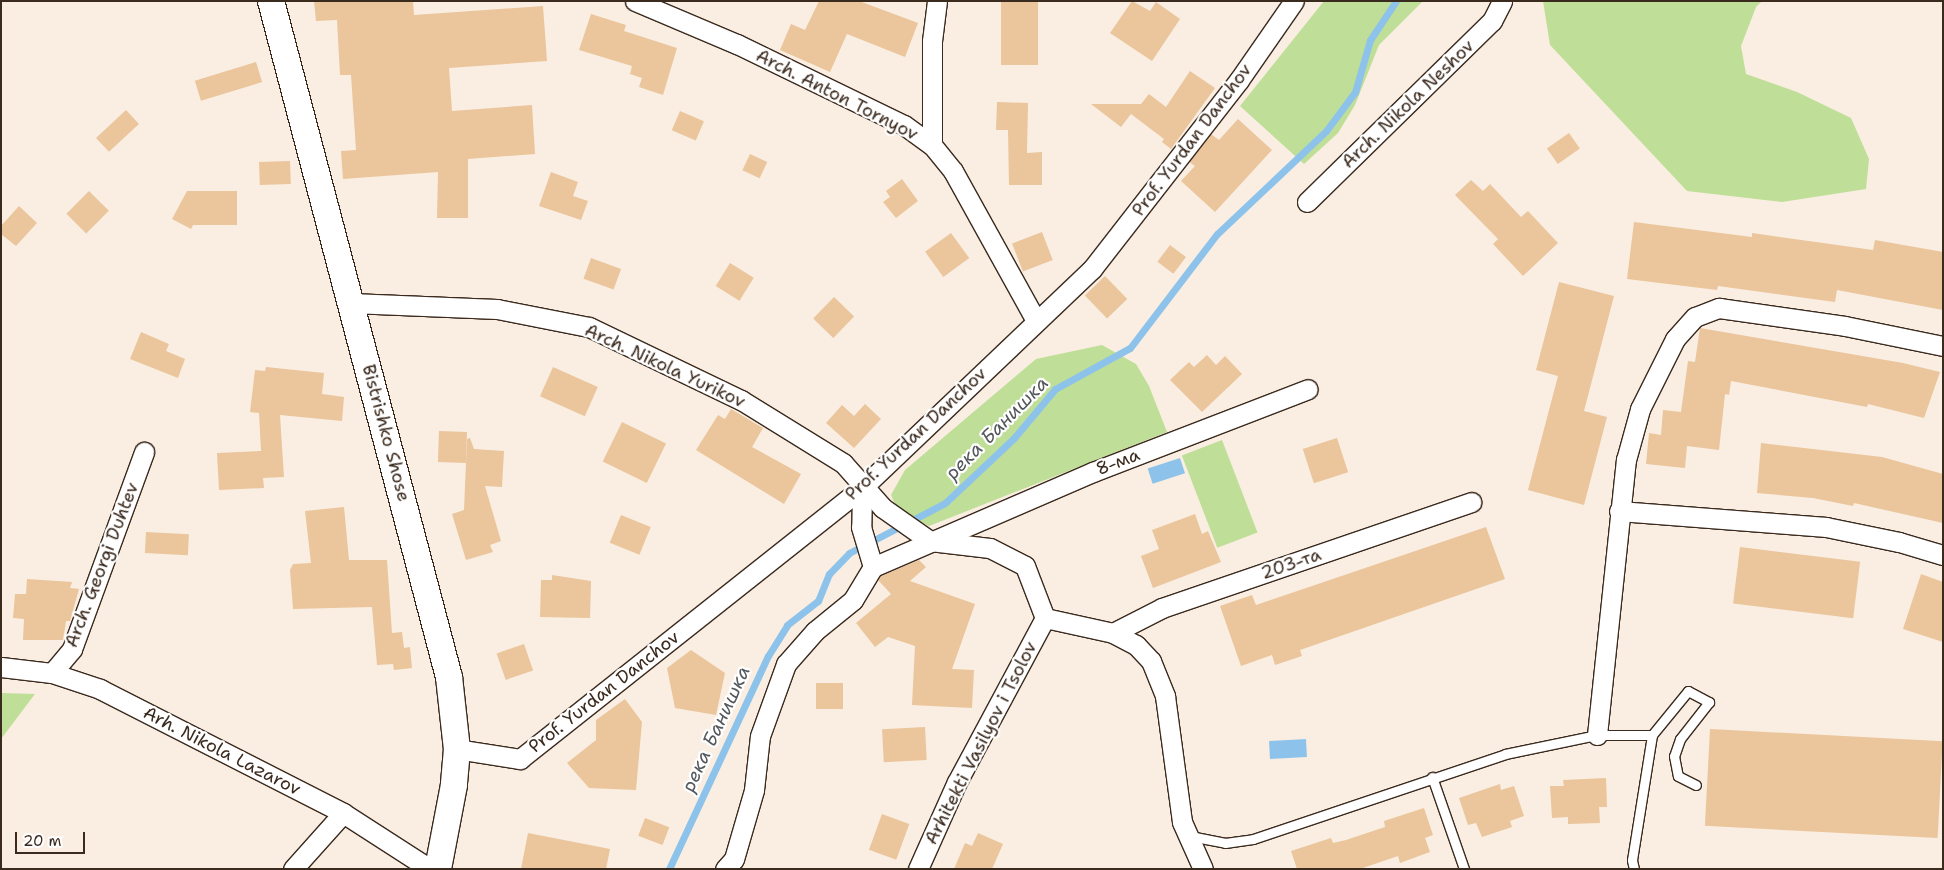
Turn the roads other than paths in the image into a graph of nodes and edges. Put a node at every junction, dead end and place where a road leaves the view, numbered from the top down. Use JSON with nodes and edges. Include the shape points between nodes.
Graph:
{"nodes":[{"id":1,"x":271,"y":1,"type":"edge"},
{"id":2,"x":636,"y":1,"type":"edge"},
{"id":3,"x":937,"y":1,"type":"edge"},
{"id":4,"x":1294,"y":1,"type":"edge"},
{"id":5,"x":1502,"y":1,"type":"edge"},
{"id":6,"x":932,"y":145,"type":"junction"},
{"id":7,"x":1307,"y":202,"type":"dead end"},
{"id":8,"x":351,"y":303,"type":"junction"},
{"id":9,"x":1036,"y":321,"type":"junction"},
{"id":10,"x":1943,"y":346,"type":"edge"},
{"id":11,"x":1308,"y":390,"type":"dead end"},
{"id":12,"x":144,"y":452,"type":"dead end"},
{"id":13,"x":862,"y":488,"type":"junction"},
{"id":14,"x":1471,"y":502,"type":"dead end"},
{"id":15,"x":1619,"y":511,"type":"junction"},
{"id":16,"x":930,"y":541,"type":"junction"},
{"id":17,"x":1943,"y":555,"type":"edge"},
{"id":18,"x":873,"y":568,"type":"junction"},
{"id":19,"x":1045,"y":618,"type":"junction"},
{"id":20,"x":1113,"y":633,"type":"junction"},
{"id":21,"x":1,"y":667,"type":"edge"},
{"id":22,"x":52,"y":673,"type":"junction"},
{"id":23,"x":1596,"y":735,"type":"junction"},
{"id":24,"x":1652,"y":736,"type":"junction"},
{"id":25,"x":456,"y":749,"type":"junction"},
{"id":26,"x":1432,"y":778,"type":"junction"},
{"id":27,"x":1696,"y":785,"type":"dead end"},
{"id":28,"x":343,"y":812,"type":"junction"},
{"id":29,"x":1190,"y":836,"type":"junction"},
{"id":30,"x":293,"y":869,"type":"edge"},
{"id":31,"x":430,"y":869,"type":"edge"},
{"id":32,"x":438,"y":869,"type":"edge"},
{"id":33,"x":725,"y":869,"type":"edge"},
{"id":34,"x":918,"y":869,"type":"edge"},
{"id":35,"x":1203,"y":869,"type":"edge"},
{"id":36,"x":1464,"y":869,"type":"edge"},
{"id":37,"x":1634,"y":869,"type":"edge"}],
"edges":[{"from":1,"to":8,"type":"street","name":"Bistrishko Shose"},
{"from":2,"to":6,"type":"street","name":"Arch. Anton Tornyov","via":[[737,44],[904,125]]},
{"from":3,"to":6,"type":"street","via":[[932,41]]},
{"from":4,"to":9,"type":"street","name":"Prof. Yurdan Danchov","via":[[1239,80],[1092,269]]},
{"from":5,"to":7,"type":"street","name":"Arch. Nikola Neshov","via":[[1492,21]]},
{"from":6,"to":9,"type":"street","name":"Arch. Anton Tornyov","via":[[953,171]]},
{"from":8,"to":13,"type":"street","name":"Arch. Nikola Yurikov","via":[[497,309],[589,327],[741,400],[843,463]]},
{"from":8,"to":25,"type":"street","name":"Bistrishko Shose","via":[[448,677]]},
{"from":9,"to":13,"type":"street","name":"Prof. Yurdan Danchov"},
{"from":10,"to":15,"type":"street","via":[[1749,310],[1719,308],[1695,317],[1674,339],[1640,409],[1626,460]]},
{"from":11,"to":16,"type":"street","name":"8-ма","via":[[1093,472]]},
{"from":12,"to":22,"type":"street","name":"Arch. Georgi Duhtev","via":[[72,649]]},
{"from":13,"to":16,"type":"street","name":"Arch. Nikola Yurikov","via":[[883,508]]},
{"from":13,"to":18,"type":"street","via":[[861,527]]},
{"from":13,"to":25,"type":"street","name":"Prof. Yurdan Danchov","via":[[520,759]]},
{"from":14,"to":20,"type":"street","name":"203-та","via":[[1162,608]]},
{"from":15,"to":17,"type":"street","via":[[1826,527]]},
{"from":15,"to":23,"type":"street"},
{"from":16,"to":18,"type":"street","name":"8-ма"},
{"from":16,"to":19,"type":"street","via":[[990,548],[1024,566]]},
{"from":18,"to":33,"type":"street","via":[[853,600],[814,631],[786,664],[760,736],[754,790],[734,859]]},
{"from":19,"to":20,"type":"street"},
{"from":19,"to":34,"type":"street","name":"Arhitekti Vasilyov i Tsolov","via":[[957,782]]},
{"from":20,"to":29,"type":"street","via":[[1136,645],[1151,662],[1165,696],[1178,806]]},
{"from":21,"to":22,"type":"street","name":"Arh. Nikola Lazarov"},
{"from":22,"to":28,"type":"street","name":"Arh. Nikola Lazarov","via":[[100,689]]},
{"from":23,"to":24,"type":"lane"},
{"from":23,"to":26,"type":"lane","via":[[1505,754]]},
{"from":24,"to":27,"type":"lane","via":[[1688,691],[1709,702],[1680,739],[1674,756],[1678,776]]},
{"from":24,"to":37,"type":"lane","via":[[1632,860]]},
{"from":25,"to":32,"type":"street","name":"Bistrishko Shose","via":[[454,785]]},
{"from":26,"to":29,"type":"lane","via":[[1253,839],[1225,843]]},
{"from":26,"to":36,"type":"lane"},
{"from":28,"to":30,"type":"street"},
{"from":28,"to":31,"type":"street","name":"Arh. Nikola Lazarov"},
{"from":29,"to":35,"type":"street"}]}
